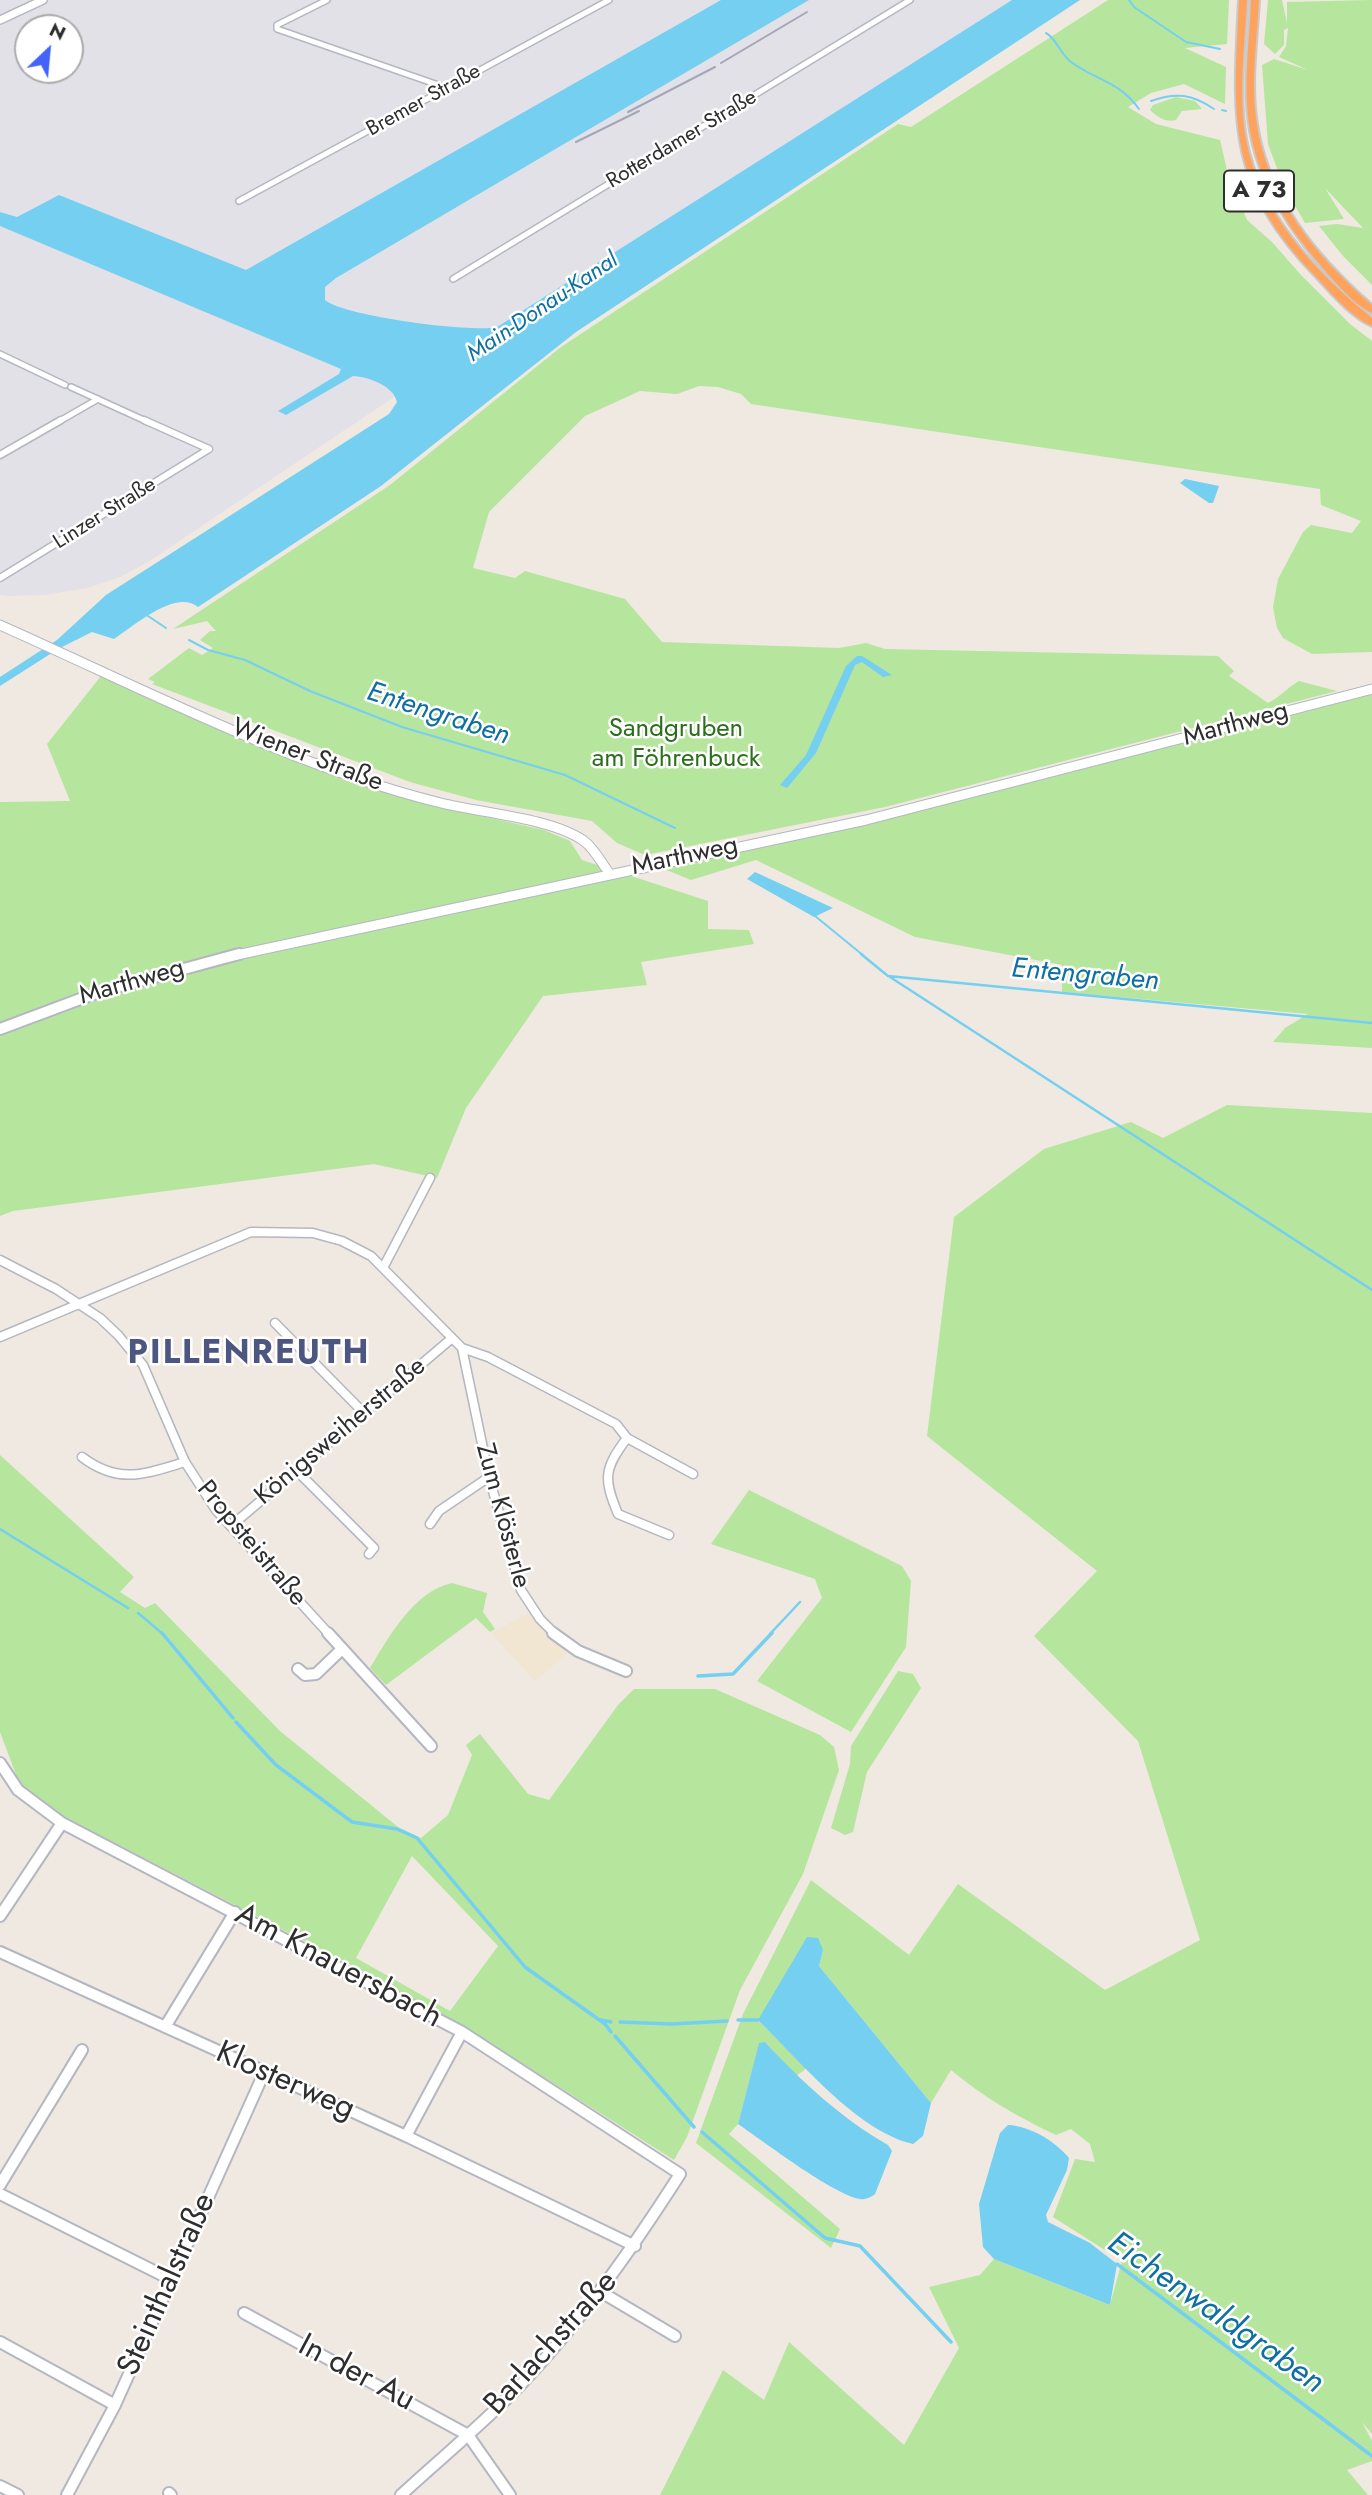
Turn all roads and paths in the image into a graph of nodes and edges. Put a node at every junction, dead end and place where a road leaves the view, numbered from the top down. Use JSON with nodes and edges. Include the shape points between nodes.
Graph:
{"nodes":[{"id":1,"x":43,"y":0,"type":"edge"},
{"id":2,"x":327,"y":0,"type":"edge"},
{"id":3,"x":609,"y":0,"type":"edge"},
{"id":4,"x":910,"y":0,"type":"edge"},
{"id":5,"x":1243,"y":0,"type":"edge"},
{"id":6,"x":1255,"y":0,"type":"edge"},
{"id":7,"x":0,"y":20,"type":"edge"},
{"id":8,"x":447,"y":88,"type":"junction"},
{"id":9,"x":239,"y":201,"type":"dead end"},
{"id":10,"x":453,"y":279,"type":"dead end"},
{"id":11,"x":1372,"y":310,"type":"edge"},
{"id":12,"x":1372,"y":323,"type":"edge"},
{"id":13,"x":0,"y":354,"type":"edge"},
{"id":14,"x":98,"y":399,"type":"junction"},
{"id":15,"x":0,"y":455,"type":"edge"},
{"id":16,"x":0,"y":578,"type":"edge"},
{"id":17,"x":0,"y":625,"type":"edge"},
{"id":18,"x":1372,"y":689,"type":"edge"},
{"id":19,"x":610,"y":874,"type":"junction"},
{"id":20,"x":0,"y":1029,"type":"edge"},
{"id":21,"x":430,"y":1178,"type":"dead end"},
{"id":22,"x":0,"y":1260,"type":"edge"},
{"id":23,"x":383,"y":1268,"type":"junction"},
{"id":24,"x":76,"y":1303,"type":"junction"},
{"id":25,"x":275,"y":1323,"type":"dead end"},
{"id":26,"x":0,"y":1337,"type":"edge"},
{"id":27,"x":451,"y":1339,"type":"junction"},
{"id":28,"x":462,"y":1348,"type":"junction"},
{"id":29,"x":364,"y":1413,"type":"junction"},
{"id":30,"x":627,"y":1438,"type":"junction"},
{"id":31,"x":82,"y":1457,"type":"dead end"},
{"id":32,"x":185,"y":1462,"type":"junction"},
{"id":33,"x":296,"y":1470,"type":"junction"},
{"id":34,"x":693,"y":1474,"type":"dead end"},
{"id":35,"x":489,"y":1477,"type":"junction"},
{"id":36,"x":430,"y":1524,"type":"dead end"},
{"id":37,"x":231,"y":1526,"type":"junction"},
{"id":38,"x":669,"y":1535,"type":"dead end"},
{"id":39,"x":369,"y":1554,"type":"dead end"},
{"id":40,"x":342,"y":1649,"type":"junction"},
{"id":41,"x":298,"y":1669,"type":"dead end"},
{"id":42,"x":626,"y":1671,"type":"dead end"},
{"id":43,"x":431,"y":1746,"type":"dead end"},
{"id":44,"x":0,"y":1763,"type":"edge"},
{"id":45,"x":62,"y":1823,"type":"junction"},
{"id":46,"x":235,"y":1912,"type":"junction"},
{"id":47,"x":0,"y":1916,"type":"edge"},
{"id":48,"x":0,"y":1952,"type":"edge"},
{"id":49,"x":165,"y":2027,"type":"junction"},
{"id":50,"x":462,"y":2032,"type":"junction"},
{"id":51,"x":82,"y":2049,"type":"dead end"},
{"id":52,"x":264,"y":2073,"type":"junction"},
{"id":53,"x":406,"y":2136,"type":"junction"},
{"id":54,"x":680,"y":2174,"type":"joint"},
{"id":55,"x":0,"y":2185,"type":"edge"},
{"id":56,"x":0,"y":2194,"type":"edge"},
{"id":57,"x":635,"y":2246,"type":"junction"},
{"id":58,"x":170,"y":2279,"type":"junction"},
{"id":59,"x":601,"y":2292,"type":"junction"},
{"id":60,"x":244,"y":2313,"type":"dead end"},
{"id":61,"x":675,"y":2336,"type":"dead end"},
{"id":62,"x":0,"y":2342,"type":"edge"},
{"id":63,"x":115,"y":2405,"type":"junction"},
{"id":64,"x":468,"y":2435,"type":"junction"},
{"id":65,"x":0,"y":2486,"type":"edge"},
{"id":66,"x":13,"y":2494,"type":"edge"},
{"id":67,"x":67,"y":2495,"type":"edge"},
{"id":68,"x":401,"y":2495,"type":"edge"},
{"id":69,"x":510,"y":2495,"type":"edge"}],
"edges":[{"from":1,"to":7,"type":"main road"},
{"from":2,"to":8,"type":"street","via":[[277,29]]},
{"from":3,"to":8,"type":"street","name":"Bremer Straße"},
{"from":4,"to":10,"type":"street","name":"Rotterdamer Straße"},
{"from":5,"to":12,"type":"highway","number":"A 73","via":[[1239,106],[1250,170],[1293,245]]},
{"from":6,"to":11,"type":"highway","number":"A 73","via":[[1252,112],[1263,168],[1301,236]]},
{"from":8,"to":9,"type":"street","name":"Bremer Straße"},
{"from":13,"to":14,"type":"street"},
{"from":14,"to":15,"type":"street"},
{"from":14,"to":16,"type":"street","name":"Linzer Straße","via":[[209,449]]},
{"from":17,"to":19,"type":"main road","name":"Wiener Straße","via":[[350,776],[441,803],[563,829],[590,847]]},
{"from":18,"to":19,"type":"main road","name":"Marthweg","via":[[916,808]]},
{"from":19,"to":20,"type":"main road","name":"Marthweg","via":[[173,970],[88,994]]},
{"from":21,"to":23,"type":"street"},
{"from":22,"to":24,"type":"street","name":"Propsteistraße"},
{"from":23,"to":24,"type":"street","via":[[354,1245],[319,1232],[251,1231]]},
{"from":23,"to":27,"type":"street"},
{"from":24,"to":26,"type":"street"},
{"from":24,"to":32,"type":"street","name":"Propsteistraße","via":[[100,1318],[144,1365]]},
{"from":25,"to":29,"type":"street"},
{"from":27,"to":28,"type":"street"},
{"from":27,"to":29,"type":"street","name":"Königsweiherstraße"},
{"from":28,"to":30,"type":"street","via":[[616,1424]]},
{"from":28,"to":35,"type":"street","name":"Zum Klösterle"},
{"from":29,"to":33,"type":"street","name":"Königsweiherstraße"},
{"from":30,"to":34,"type":"street"},
{"from":30,"to":38,"type":"street","via":[[608,1463],[605,1484],[618,1514]]},
{"from":31,"to":32,"type":"street","via":[[94,1468],[121,1477]]},
{"from":32,"to":37,"type":"street","name":"Propsteistraße"},
{"from":33,"to":37,"type":"street","name":"Königsweiherstraße"},
{"from":33,"to":39,"type":"street","via":[[374,1548]]},
{"from":35,"to":36,"type":"street","via":[[439,1511]]},
{"from":35,"to":42,"type":"street","name":"Zum Klösterle","via":[[530,1607],[573,1650]]},
{"from":37,"to":40,"type":"street","name":"Propsteistraße"},
{"from":40,"to":41,"type":"street","via":[[316,1674],[305,1675]]},
{"from":40,"to":43,"type":"street","name":"Propsteistraße"},
{"from":44,"to":45,"type":"street","name":"Am Knauersbach","via":[[25,1798]]},
{"from":45,"to":46,"type":"street","name":"Am Knauersbach"},
{"from":45,"to":47,"type":"street"},
{"from":46,"to":49,"type":"street"},
{"from":46,"to":50,"type":"street","name":"Am Knauersbach"},
{"from":48,"to":49,"type":"street","name":"Klosterweg"},
{"from":49,"to":52,"type":"street","name":"Klosterweg"},
{"from":50,"to":53,"type":"street"},
{"from":50,"to":54,"type":"street","name":"Am Knauersbach"},
{"from":51,"to":55,"type":"street"},
{"from":52,"to":53,"type":"street","name":"Klosterweg"},
{"from":52,"to":58,"type":"street","name":"Steinthalstraße"},
{"from":53,"to":57,"type":"street","name":"Klosterweg"},
{"from":54,"to":57,"type":"street","name":"Barlachstraße"},
{"from":56,"to":58,"type":"street"},
{"from":57,"to":59,"type":"street","name":"Barlachstraße"},
{"from":58,"to":63,"type":"street","name":"Steinthalstraße"},
{"from":59,"to":61,"type":"street"},
{"from":59,"to":64,"type":"street","name":"Barlachstraße","via":[[500,2406]]},
{"from":60,"to":64,"type":"street","name":"In der Au"},
{"from":62,"to":63,"type":"street"},
{"from":63,"to":67,"type":"street","name":"Steinthalstraße"},
{"from":64,"to":68,"type":"street","name":"Barlachstraße"},
{"from":64,"to":69,"type":"street"},
{"from":65,"to":66,"type":"street"}]}
